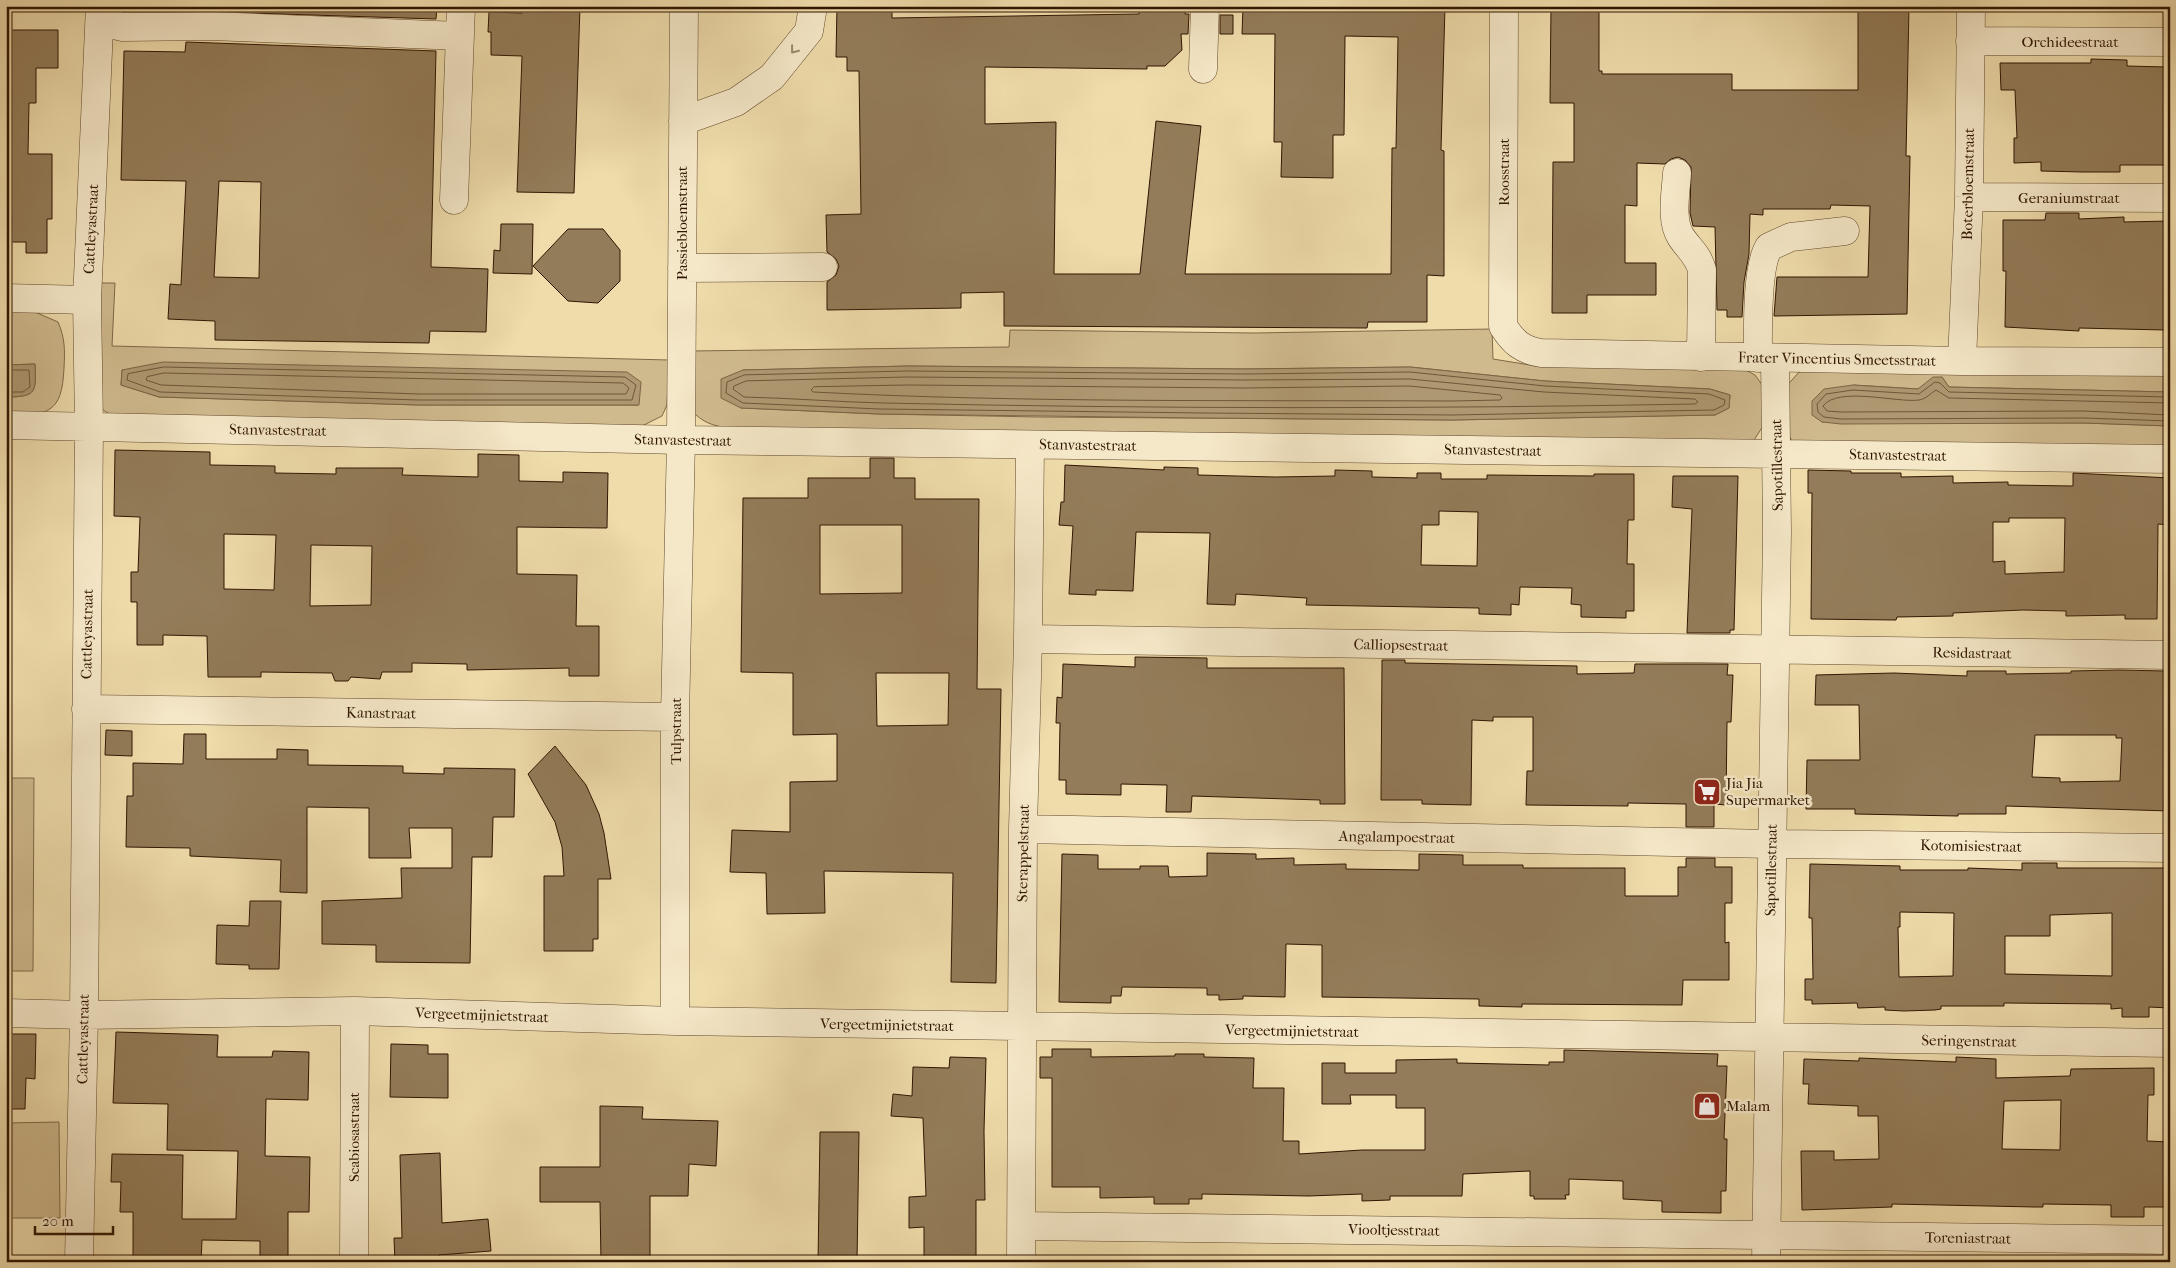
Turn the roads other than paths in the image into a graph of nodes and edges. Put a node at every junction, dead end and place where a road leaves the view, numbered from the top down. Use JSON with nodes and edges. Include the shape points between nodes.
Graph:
{"nodes":[{"id":1,"x":461,"y":6,"type":"edge"},
{"id":2,"x":684,"y":6,"type":"edge"},
{"id":3,"x":813,"y":6,"type":"edge"},
{"id":4,"x":1205,"y":6,"type":"edge"},
{"id":5,"x":1504,"y":6,"type":"edge"},
{"id":6,"x":1971,"y":6,"type":"edge"},
{"id":7,"x":100,"y":14,"type":"edge"},
{"id":8,"x":460,"y":36,"type":"junction"},
{"id":9,"x":1970,"y":41,"type":"junction"},
{"id":10,"x":2170,"y":42,"type":"edge"},
{"id":11,"x":1203,"y":69,"type":"dead end"},
{"id":12,"x":683,"y":121,"type":"junction"},
{"id":13,"x":1677,"y":173,"type":"dead end"},
{"id":14,"x":1968,"y":198,"type":"junction"},
{"id":15,"x":2170,"y":198,"type":"edge"},
{"id":16,"x":454,"y":200,"type":"dead end"},
{"id":17,"x":1845,"y":231,"type":"dead end"},
{"id":18,"x":823,"y":267,"type":"dead end"},
{"id":19,"x":682,"y":268,"type":"junction"},
{"id":20,"x":6,"y":298,"type":"edge"},
{"id":21,"x":87,"y":300,"type":"junction"},
{"id":22,"x":1509,"y":337,"type":"joint"},
{"id":23,"x":1701,"y":357,"type":"junction"},
{"id":24,"x":1767,"y":358,"type":"junction"},
{"id":25,"x":1962,"y":361,"type":"junction"},
{"id":26,"x":2170,"y":362,"type":"edge"},
{"id":27,"x":6,"y":425,"type":"edge"},
{"id":28,"x":89,"y":426,"type":"junction"},
{"id":29,"x":682,"y":440,"type":"junction"},
{"id":30,"x":1030,"y":445,"type":"junction"},
{"id":31,"x":1777,"y":453,"type":"junction"},
{"id":32,"x":2170,"y":459,"type":"edge"},
{"id":33,"x":1028,"y":639,"type":"junction"},
{"id":34,"x":1774,"y":651,"type":"junction"},
{"id":35,"x":2170,"y":655,"type":"edge"},
{"id":36,"x":86,"y":709,"type":"junction"},
{"id":37,"x":675,"y":717,"type":"junction"},
{"id":38,"x":1022,"y":829,"type":"junction"},
{"id":39,"x":1772,"y":844,"type":"junction"},
{"id":40,"x":2170,"y":848,"type":"edge"},
{"id":41,"x":355,"y":1012,"type":"junction"},
{"id":42,"x":6,"y":1013,"type":"edge"},
{"id":43,"x":84,"y":1015,"type":"junction"},
{"id":44,"x":675,"y":1021,"type":"junction"},
{"id":45,"x":1021,"y":1027,"type":"junction"},
{"id":46,"x":1768,"y":1038,"type":"junction"},
{"id":47,"x":2170,"y":1043,"type":"edge"},
{"id":48,"x":1022,"y":1226,"type":"junction"},
{"id":49,"x":1766,"y":1235,"type":"junction"},
{"id":50,"x":2170,"y":1240,"type":"edge"},
{"id":51,"x":79,"y":1262,"type":"edge"},
{"id":52,"x":354,"y":1262,"type":"edge"},
{"id":53,"x":1021,"y":1262,"type":"edge"},
{"id":54,"x":1766,"y":1262,"type":"edge"}],
"edges":[{"from":1,"to":8,"type":"street"},
{"from":2,"to":12,"type":"street","name":"Passiebloemstraat"},
{"from":3,"to":12,"type":"street","one_way":true,"via":[[809,31],[772,77],[736,102]]},
{"from":4,"to":11,"type":"street"},
{"from":5,"to":22,"type":"street","name":"Roosstraat","via":[[1503,326]]},
{"from":6,"to":9,"type":"street","name":"Boterbloemstraat"},
{"from":7,"to":8,"type":"street","via":[[123,27],[211,26]]},
{"from":7,"to":21,"type":"street","name":"Cattleyastraat"},
{"from":8,"to":16,"type":"street"},
{"from":9,"to":10,"type":"street","name":"Orchideestraat"},
{"from":9,"to":14,"type":"street","name":"Boterbloemstraat"},
{"from":12,"to":19,"type":"street","name":"Passiebloemstraat"},
{"from":13,"to":23,"type":"street","via":[[1675,220],[1680,236],[1699,259],[1702,270]]},
{"from":14,"to":15,"type":"street","name":"Geraniumstraat"},
{"from":14,"to":25,"type":"street","name":"Boterbloemstraat"},
{"from":17,"to":24,"type":"street","name":"Sapotillestraat","via":[[1791,237],[1770,247],[1764,260],[1758,315]]},
{"from":18,"to":19,"type":"street"},
{"from":19,"to":29,"type":"street","name":"Passiebloemstraat"},
{"from":20,"to":21,"type":"street"},
{"from":21,"to":28,"type":"street","name":"Cattleyastraat"},
{"from":22,"to":23,"type":"street","name":"Frater Vincentius Smeetsstraat","via":[[1518,346],[1541,354]]},
{"from":23,"to":24,"type":"street","name":"Frater Vincentius Smeetsstraat"},
{"from":24,"to":25,"type":"street","name":"Frater Vincentius Smeetsstraat"},
{"from":24,"to":31,"type":"street","name":"Sapotillestraat"},
{"from":25,"to":26,"type":"street","name":"Frater Vincentius Smeetsstraat"},
{"from":27,"to":28,"type":"street","name":"Stanvastestraat"},
{"from":28,"to":29,"type":"street","name":"Stanvastestraat"},
{"from":28,"to":36,"type":"street","name":"Cattleyastraat"},
{"from":29,"to":30,"type":"street","name":"Stanvastestraat"},
{"from":29,"to":37,"type":"street","name":"Tulpstraat"},
{"from":30,"to":31,"type":"street","name":"Stanvastestraat"},
{"from":30,"to":33,"type":"street","name":"Sterappelstraat"},
{"from":31,"to":32,"type":"street","name":"Stanvastestraat"},
{"from":31,"to":34,"type":"street","name":"Sapotillestraat"},
{"from":33,"to":34,"type":"street","name":"Calliopsestraat"},
{"from":33,"to":38,"type":"street","name":"Sterappelstraat"},
{"from":34,"to":35,"type":"street","name":"Residastraat"},
{"from":34,"to":39,"type":"street","name":"Sapotillestraat"},
{"from":36,"to":37,"type":"street","name":"Kanastraat"},
{"from":36,"to":43,"type":"street","name":"Cattleyastraat"},
{"from":37,"to":44,"type":"street","name":"Tulpstraat"},
{"from":38,"to":39,"type":"street","name":"Angalampoestraat"},
{"from":38,"to":45,"type":"street","name":"Sterappelstraat"},
{"from":39,"to":40,"type":"street","name":"Kotomisiestraat"},
{"from":39,"to":46,"type":"street","name":"Sapotillestraat"},
{"from":41,"to":43,"type":"street","name":"Vergeetmijnietstraat"},
{"from":41,"to":44,"type":"street","name":"Vergeetmijnietstraat"},
{"from":41,"to":52,"type":"street","name":"Scabiosastraat"},
{"from":42,"to":43,"type":"street","name":"Vergeetmijnietstraat"},
{"from":43,"to":51,"type":"street","name":"Cattleyastraat"},
{"from":44,"to":45,"type":"street","name":"Vergeetmijnietstraat"},
{"from":45,"to":46,"type":"street","name":"Vergeetmijnietstraat"},
{"from":45,"to":48,"type":"street","name":"Sterappelstraat"},
{"from":46,"to":47,"type":"street","name":"Seringenstraat"},
{"from":46,"to":49,"type":"street","name":"Sapotillestraat"},
{"from":48,"to":49,"type":"street","name":"Viooltjesstraat"},
{"from":48,"to":53,"type":"street","name":"Sterappelstraat"},
{"from":49,"to":50,"type":"street","name":"Toreniastraat"},
{"from":49,"to":54,"type":"street","name":"Sapotillestraat"}]}
